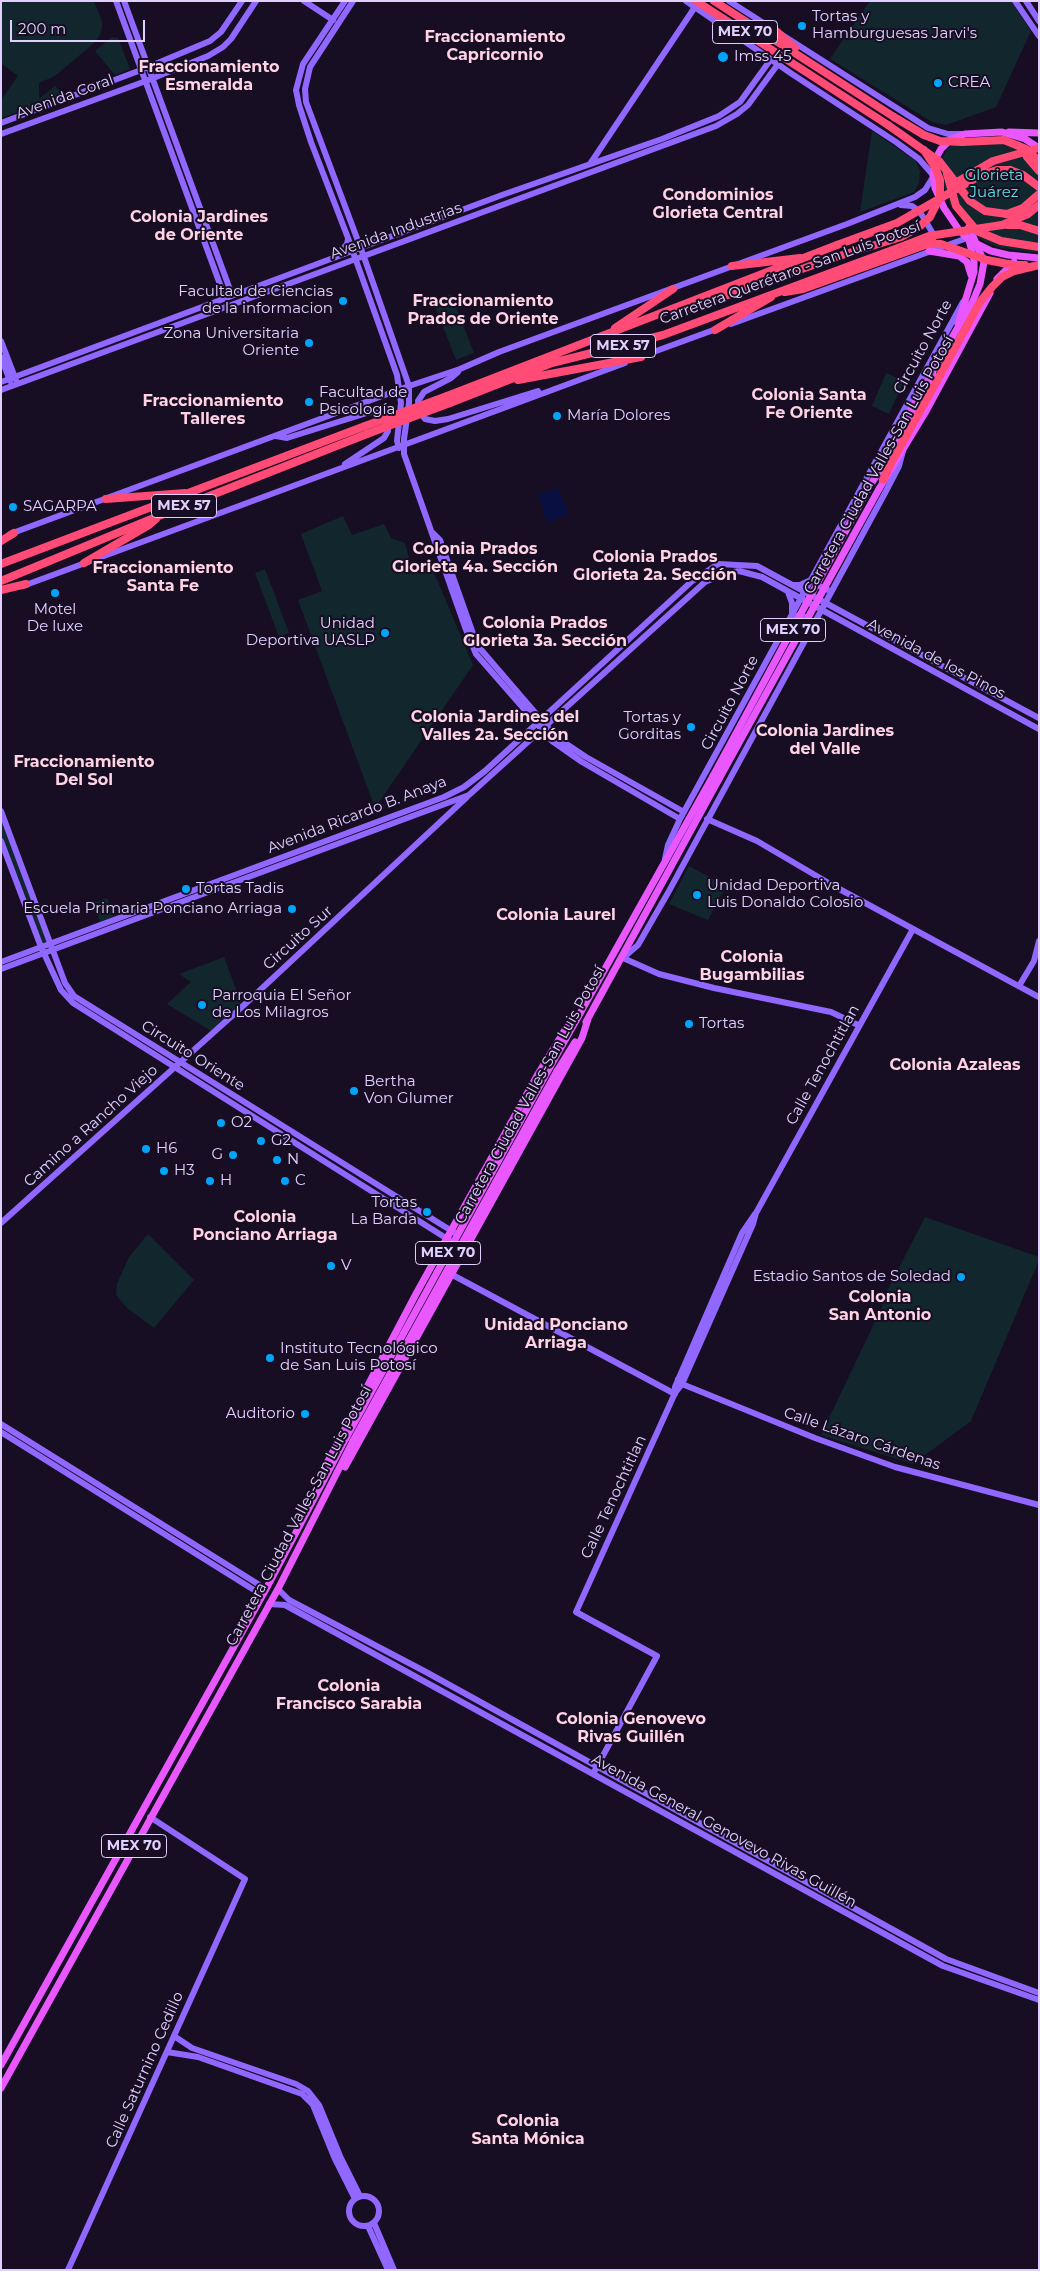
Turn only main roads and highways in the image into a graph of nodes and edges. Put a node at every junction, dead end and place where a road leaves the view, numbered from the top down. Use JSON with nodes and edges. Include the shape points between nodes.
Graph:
{"nodes":[{"id":1,"x":714,"y":1,"type":"edge"},
{"id":2,"x":695,"y":4,"type":"edge"},
{"id":3,"x":707,"y":15,"type":"road end"},
{"id":4,"x":739,"y":28,"type":"junction"},
{"id":5,"x":776,"y":31,"type":"road end"},
{"id":6,"x":801,"y":56,"type":"junction"},
{"id":7,"x":1002,"y":132,"type":"junction"},
{"id":8,"x":1039,"y":132,"type":"edge"},
{"id":9,"x":992,"y":141,"type":"junction"},
{"id":10,"x":1039,"y":148,"type":"edge"},
{"id":11,"x":924,"y":150,"type":"junction"},
{"id":12,"x":1039,"y":162,"type":"edge"},
{"id":13,"x":945,"y":167,"type":"junction"},
{"id":14,"x":1039,"y":170,"type":"edge"},
{"id":15,"x":1039,"y":187,"type":"edge"},
{"id":16,"x":1039,"y":194,"type":"edge"},
{"id":17,"x":1039,"y":205,"type":"edge"},
{"id":18,"x":921,"y":210,"type":"junction"},
{"id":19,"x":964,"y":218,"type":"junction"},
{"id":20,"x":1002,"y":225,"type":"junction"},
{"id":21,"x":1039,"y":231,"type":"edge"},
{"id":22,"x":968,"y":239,"type":"junction"},
{"id":23,"x":1039,"y":247,"type":"edge"},
{"id":24,"x":928,"y":248,"type":"junction"},
{"id":25,"x":812,"y":256,"type":"junction"},
{"id":26,"x":1023,"y":257,"type":"junction"},
{"id":27,"x":1039,"y":258,"type":"edge"},
{"id":28,"x":1039,"y":265,"type":"edge"},
{"id":29,"x":732,"y":266,"type":"road end"},
{"id":30,"x":972,"y":280,"type":"junction"},
{"id":31,"x":673,"y":289,"type":"road end"},
{"id":32,"x":780,"y":291,"type":"junction"},
{"id":33,"x":657,"y":315,"type":"junction"},
{"id":34,"x":714,"y":330,"type":"road end"},
{"id":35,"x":602,"y":337,"type":"junction"},
{"id":36,"x":641,"y":357,"type":"road end"},
{"id":37,"x":498,"y":384,"type":"junction"},
{"id":38,"x":448,"y":399,"type":"junction"},
{"id":39,"x":366,"y":430,"type":"junction"},
{"id":40,"x":876,"y":475,"type":"junction"},
{"id":41,"x":883,"y":480,"type":"junction"},
{"id":42,"x":194,"y":492,"type":"junction"},
{"id":43,"x":106,"y":499,"type":"road end"},
{"id":44,"x":161,"y":515,"type":"junction"},
{"id":45,"x":14,"y":533,"type":"road end"},
{"id":46,"x":1,"y":542,"type":"edge"},
{"id":47,"x":84,"y":563,"type":"road end"},
{"id":48,"x":1,"y":564,"type":"edge"},
{"id":49,"x":1,"y":581,"type":"edge"},
{"id":50,"x":26,"y":584,"type":"road end"},
{"id":51,"x":1,"y":592,"type":"edge"},
{"id":52,"x":716,"y":777,"type":"junction"},
{"id":53,"x":578,"y":1017,"type":"junction"},
{"id":54,"x":588,"y":1019,"type":"junction"},
{"id":55,"x":459,"y":1215,"type":"junction"},
{"id":56,"x":478,"y":1226,"type":"junction"},
{"id":57,"x":416,"y":1294,"type":"junction"},
{"id":58,"x":436,"y":1302,"type":"junction"},
{"id":59,"x":350,"y":1440,"type":"junction"},
{"id":60,"x":319,"y":1487,"type":"junction"},
{"id":61,"x":325,"y":1498,"type":"junction"},
{"id":62,"x":1,"y":2064,"type":"edge"},
{"id":63,"x":1,"y":2088,"type":"edge"}],
"edges":[{"from":1,"to":6,"type":"highway","number":"MEX 70"},
{"from":2,"to":4,"type":"highway","number":"MEX 70"},
{"from":3,"to":4,"type":"highway"},
{"from":4,"to":11,"type":"highway","number":"MEX 70","bridge":true},
{"from":5,"to":6,"type":"highway"},
{"from":6,"to":9,"type":"highway","number":"MEX 70","bridge":true,"via":[[924,135],[940,140]]},
{"from":7,"to":8,"type":"main road"},
{"from":7,"to":10,"type":"main road"},
{"from":7,"to":22,"type":"main road","via":[[965,134],[951,139],[936,158],[933,176],[944,208]]},
{"from":9,"to":12,"type":"highway","bridge":true,"via":[[1016,144]]},
{"from":9,"to":14,"type":"highway","bridge":true,"via":[[1018,151]]},
{"from":10,"to":18,"type":"highway","bridge":true,"via":[[976,169]]},
{"from":11,"to":13,"type":"highway","number":"MEX 70","bridge":true},
{"from":11,"to":33,"type":"highway","bridge":true,"via":[[940,180],[940,197],[930,217],[919,227],[901,237],[670,315]]},
{"from":13,"to":16,"type":"highway","bridge":true,"via":[[966,197],[985,211],[1014,212]]},
{"from":13,"to":19,"type":"highway","bridge":true,"via":[[953,199]]},
{"from":15,"to":18,"type":"highway","bridge":true,"via":[[1016,172],[997,170],[973,179]]},
{"from":17,"to":20,"type":"highway","via":[[1028,214]]},
{"from":18,"to":25,"type":"highway","name":"Carretera Querétaro - San Luis Potosí","number":"MEX 57","bridge":true,"via":[[897,223]]},
{"from":19,"to":23,"type":"highway","bridge":true,"via":[[977,231],[991,238]]},
{"from":19,"to":40,"type":"main road","bridge":true,"via":[[982,256],[982,277],[973,301]]},
{"from":20,"to":21,"type":"highway","via":[[1020,225]]},
{"from":20,"to":32,"type":"highway","name":"Carretera Querétaro - San Luis Potosí","number":"MEX 57","bridge":true,"via":[[929,236]]},
{"from":22,"to":26,"type":"main road","via":[[991,251]]},
{"from":22,"to":30,"type":"main road","number":"MEX 70","via":[[974,260]]},
{"from":24,"to":28,"type":"highway","bridge":true,"via":[[942,244],[1004,264]]},
{"from":24,"to":30,"type":"main road","via":[[959,256],[967,262]]},
{"from":24,"to":32,"type":"highway","via":[[803,289],[786,293]]},
{"from":25,"to":29,"type":"highway"},
{"from":25,"to":33,"type":"highway","name":"Carretera Querétaro - San Luis Potosí","number":"MEX 57"},
{"from":26,"to":27,"type":"main road"},
{"from":26,"to":41,"type":"main road","name":"Carretera Ciudad Valles-San Luis Potosí","number":"MEX 70","via":[[1011,263],[998,279],[903,451]]},
{"from":28,"to":41,"type":"highway","bridge":true,"via":[[1002,277],[980,302]]},
{"from":30,"to":40,"type":"main road","number":"MEX 70","via":[[948,350]]},
{"from":31,"to":35,"type":"highway"},
{"from":32,"to":34,"type":"highway"},
{"from":32,"to":37,"type":"highway","name":"Carretera Querétaro - San Luis Potosí","number":"MEX 57","via":[[663,335],[567,359]]},
{"from":33,"to":35,"type":"highway","name":"Carretera Querétaro - San Luis Potosí","number":"MEX 57"},
{"from":35,"to":38,"type":"highway","name":"Carretera Querétaro - San Luis Potosí","number":"MEX 57"},
{"from":36,"to":37,"type":"highway"},
{"from":37,"to":38,"type":"highway","name":"Carretera Querétaro - San Luis Potosí","number":"MEX 57"},
{"from":38,"to":39,"type":"highway","name":"Carretera Querétaro - San Luis Potosí","number":"MEX 57","bridge":true},
{"from":39,"to":42,"type":"highway","name":"Carretera Querétaro - San Luis Potosí","number":"MEX 57"},
{"from":39,"to":44,"type":"highway","name":"Carretera Querétaro - San Luis Potosí","number":"MEX 57"},
{"from":40,"to":52,"type":"main road","number":"MEX 70","bridge":true,"via":[[868,483]]},
{"from":41,"to":52,"type":"main road","name":"Carretera Ciudad Valles-San Luis Potosí","number":"MEX 70","bridge":true},
{"from":42,"to":43,"type":"highway"},
{"from":42,"to":48,"type":"highway","name":"Carretera Querétaro - San Luis Potosí","number":"MEX 57"},
{"from":44,"to":47,"type":"highway","via":[[149,526]]},
{"from":44,"to":49,"type":"highway","name":"Carretera Querétaro - San Luis Potosí","number":"MEX 57"},
{"from":45,"to":46,"type":"highway"},
{"from":50,"to":51,"type":"highway"},
{"from":52,"to":53,"type":"main road","number":"MEX 70"},
{"from":52,"to":54,"type":"main road","name":"Carretera Ciudad Valles-San Luis Potosí","number":"MEX 70"},
{"from":53,"to":55,"type":"main road","via":[[566,1028],[538,1074]]},
{"from":53,"to":59,"type":"main road","number":"MEX 70","bridge":true},
{"from":54,"to":56,"type":"main road","via":[[582,1038]]},
{"from":54,"to":59,"type":"main road","name":"Carretera Ciudad Valles-San Luis Potosí","number":"MEX 70","bridge":true},
{"from":55,"to":56,"type":"main road","via":[[466,1224]]},
{"from":55,"to":57,"type":"main road"},
{"from":56,"to":58,"type":"main road"},
{"from":57,"to":58,"type":"main road","via":[[429,1292]]},
{"from":57,"to":60,"type":"main road","via":[[326,1465]]},
{"from":58,"to":61,"type":"main road"},
{"from":59,"to":60,"type":"main road","number":"MEX 70"},
{"from":59,"to":61,"type":"main road","name":"Carretera Ciudad Valles-San Luis Potosí","number":"MEX 70"},
{"from":60,"to":62,"type":"main road","number":"MEX 70","via":[[264,1592]]},
{"from":61,"to":63,"type":"main road","name":"Carretera Ciudad Valles-San Luis Potosí","number":"MEX 70","via":[[278,1589]]}]}
